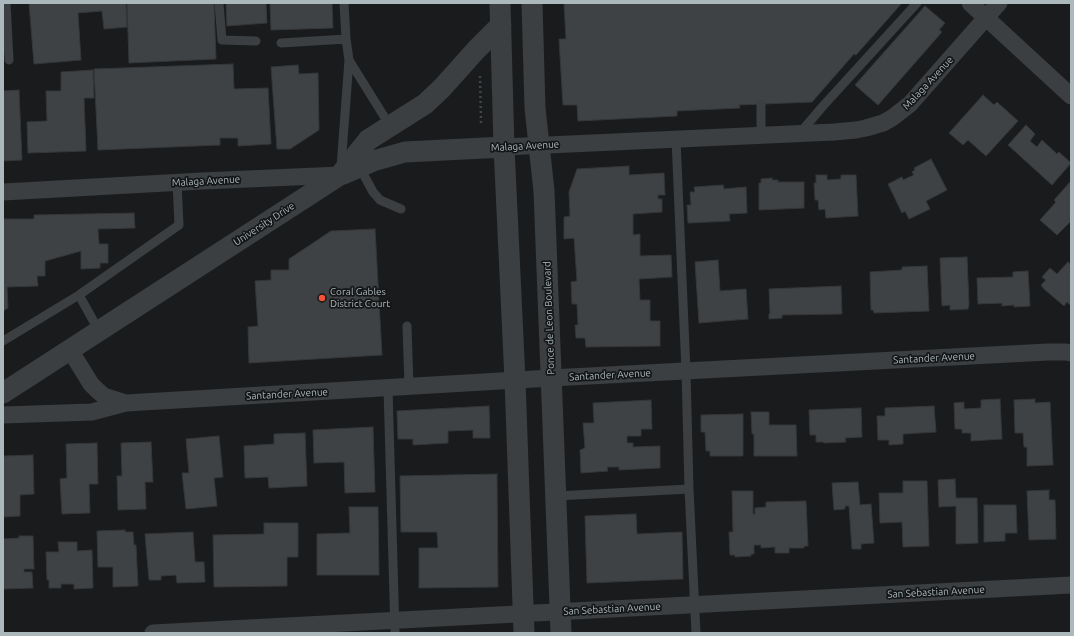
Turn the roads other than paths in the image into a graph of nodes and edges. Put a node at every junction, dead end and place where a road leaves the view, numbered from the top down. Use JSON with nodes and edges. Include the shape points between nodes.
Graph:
{"nodes":[{"id":1,"x":6,"y":3,"type":"edge"},
{"id":2,"x":219,"y":3,"type":"edge"},
{"id":3,"x":344,"y":3,"type":"edge"},
{"id":4,"x":500,"y":3,"type":"edge"},
{"id":5,"x":532,"y":3,"type":"edge"},
{"id":6,"x":917,"y":3,"type":"edge"},
{"id":7,"x":970,"y":3,"type":"edge"},
{"id":8,"x":999,"y":3,"type":"edge"},
{"id":9,"x":986,"y":18,"type":"junction"},
{"id":10,"x":501,"y":25,"type":"junction"},
{"id":11,"x":346,"y":39,"type":"junction"},
{"id":12,"x":256,"y":40,"type":"dead end"},
{"id":13,"x":281,"y":43,"type":"dead end"},
{"id":14,"x":10,"y":60,"type":"dead end"},
{"id":15,"x":349,"y":60,"type":"junction"},
{"id":16,"x":1071,"y":96,"type":"edge"},
{"id":17,"x":761,"y":104,"type":"dead end"},
{"id":18,"x":390,"y":126,"type":"junction"},
{"id":19,"x":800,"y":133,"type":"junction"},
{"id":20,"x":761,"y":135,"type":"junction"},
{"id":21,"x":676,"y":139,"type":"junction"},
{"id":22,"x":538,"y":146,"type":"junction"},
{"id":23,"x":504,"y":147,"type":"junction"},
{"id":24,"x":360,"y":166,"type":"junction"},
{"id":25,"x":340,"y":175,"type":"junction"},
{"id":26,"x":177,"y":182,"type":"junction"},
{"id":27,"x":3,"y":192,"type":"edge"},
{"id":28,"x":401,"y":209,"type":"dead end"},
{"id":29,"x":79,"y":295,"type":"junction"},
{"id":30,"x":406,"y":326,"type":"dead end"},
{"id":31,"x":99,"y":331,"type":"junction"},
{"id":32,"x":3,"y":341,"type":"edge"},
{"id":33,"x":70,"y":350,"type":"junction"},
{"id":34,"x":1071,"y":353,"type":"edge"},
{"id":35,"x":686,"y":371,"type":"junction"},
{"id":36,"x":551,"y":378,"type":"junction"},
{"id":37,"x":515,"y":380,"type":"junction"},
{"id":38,"x":409,"y":386,"type":"junction"},
{"id":39,"x":388,"y":388,"type":"junction"},
{"id":40,"x":3,"y":393,"type":"edge"},
{"id":41,"x":126,"y":403,"type":"junction"},
{"id":42,"x":3,"y":415,"type":"edge"},
{"id":43,"x":689,"y":489,"type":"junction"},
{"id":44,"x":556,"y":496,"type":"junction"},
{"id":45,"x":1071,"y":585,"type":"edge"},
{"id":46,"x":694,"y":604,"type":"junction"},
{"id":47,"x":560,"y":612,"type":"junction"},
{"id":48,"x":524,"y":623,"type":"edge"},
{"id":49,"x":395,"y":626,"type":"edge"},
{"id":50,"x":153,"y":633,"type":"edge"},
{"id":51,"x":561,"y":633,"type":"edge"},
{"id":52,"x":696,"y":633,"type":"edge"}],
"edges":[{"from":1,"to":14,"type":"lane"},
{"from":2,"to":12,"type":"lane","via":[[222,40]]},
{"from":3,"to":11,"type":"lane"},
{"from":4,"to":10,"type":"street"},
{"from":5,"to":22,"type":"street","name":"Ponce de Leon Boulevard"},
{"from":6,"to":19,"type":"lane"},
{"from":7,"to":9,"type":"street"},
{"from":8,"to":9,"type":"street","name":"Malaga Avenue"},
{"from":9,"to":16,"type":"street"},
{"from":9,"to":19,"type":"street","name":"Malaga Avenue","via":[[910,104],[892,118],[856,130]]},
{"from":10,"to":18,"type":"street","name":"University Drive","via":[[425,104]]},
{"from":10,"to":23,"type":"street"},
{"from":11,"to":13,"type":"lane"},
{"from":11,"to":15,"type":"lane"},
{"from":15,"to":18,"type":"lane"},
{"from":15,"to":25,"type":"lane"},
{"from":17,"to":20,"type":"lane"},
{"from":18,"to":25,"type":"street","name":"University Drive","via":[[368,140]]},
{"from":19,"to":20,"type":"street","name":"Malaga Avenue"},
{"from":20,"to":21,"type":"street","name":"Malaga Avenue"},
{"from":21,"to":22,"type":"street","name":"Malaga Avenue"},
{"from":21,"to":35,"type":"lane"},
{"from":22,"to":23,"type":"street","name":"Malaga Avenue"},
{"from":22,"to":36,"type":"street","name":"Ponce de Leon Boulevard","via":[[544,191]]},
{"from":23,"to":24,"type":"street","name":"Malaga Avenue","via":[[405,152]]},
{"from":23,"to":37,"type":"street"},
{"from":24,"to":25,"type":"street","name":"Malaga Avenue"},
{"from":24,"to":28,"type":"lane","via":[[380,200]]},
{"from":25,"to":26,"type":"street","name":"Malaga Avenue"},
{"from":25,"to":31,"type":"street","name":"University Drive"},
{"from":26,"to":27,"type":"street","name":"Malaga Avenue"},
{"from":26,"to":29,"type":"lane","via":[[179,225]]},
{"from":29,"to":31,"type":"lane"},
{"from":29,"to":32,"type":"lane"},
{"from":30,"to":38,"type":"lane"},
{"from":31,"to":33,"type":"street","name":"University Drive"},
{"from":33,"to":40,"type":"street","name":"University Drive"},
{"from":33,"to":41,"type":"street","name":"Santander Avenue","via":[[91,384],[104,396]]},
{"from":34,"to":35,"type":"street","name":"Santander Avenue","via":[[1048,352]]},
{"from":35,"to":36,"type":"street","name":"Santander Avenue"},
{"from":35,"to":43,"type":"lane"},
{"from":36,"to":37,"type":"street","name":"Santander Avenue"},
{"from":36,"to":44,"type":"street","name":"Ponce de Leon Boulevard"},
{"from":37,"to":38,"type":"street","name":"Santander Avenue"},
{"from":37,"to":48,"type":"street"},
{"from":38,"to":39,"type":"street","name":"Santander Avenue"},
{"from":39,"to":41,"type":"street","name":"Santander Avenue"},
{"from":39,"to":49,"type":"lane"},
{"from":41,"to":42,"type":"street","name":"Santander Avenue","via":[[92,412]]},
{"from":43,"to":44,"type":"lane"},
{"from":43,"to":46,"type":"lane"},
{"from":44,"to":47,"type":"street","name":"Ponce de Leon Boulevard"},
{"from":45,"to":46,"type":"street","name":"San Sebastian Avenue"},
{"from":46,"to":47,"type":"street","name":"San Sebastian Avenue"},
{"from":46,"to":52,"type":"lane"},
{"from":47,"to":48,"type":"street","name":"San Sebastian Avenue"},
{"from":47,"to":51,"type":"street","name":"Ponce de Leon Boulevard"},
{"from":48,"to":49,"type":"street","name":"San Sebastian Avenue"},
{"from":49,"to":50,"type":"street","name":"San Sebastian Avenue"}]}
